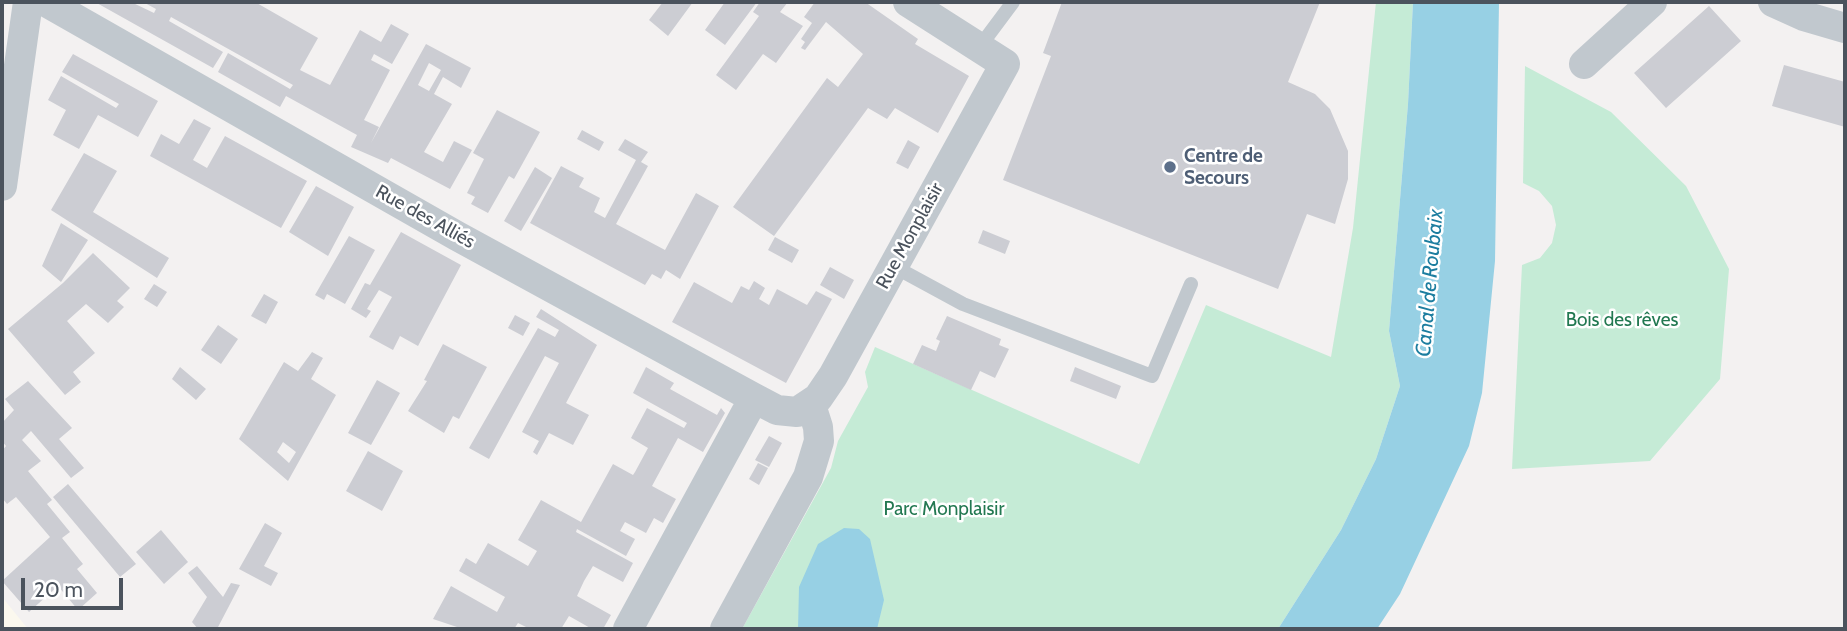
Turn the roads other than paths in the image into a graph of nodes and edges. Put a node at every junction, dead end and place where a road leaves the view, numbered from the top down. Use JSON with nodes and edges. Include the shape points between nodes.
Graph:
{"nodes":[{"id":1,"x":28,"y":2,"type":"edge"},
{"id":2,"x":46,"y":2,"type":"edge"},
{"id":3,"x":908,"y":2,"type":"edge"},
{"id":4,"x":1013,"y":2,"type":"edge"},
{"id":5,"x":1652,"y":2,"type":"edge"},
{"id":6,"x":1773,"y":2,"type":"edge"},
{"id":7,"x":1845,"y":28,"type":"edge"},
{"id":8,"x":978,"y":49,"type":"junction"},
{"id":9,"x":1584,"y":64,"type":"dead end"},
{"id":10,"x":2,"y":186,"type":"edge"},
{"id":11,"x":893,"y":266,"type":"junction"},
{"id":12,"x":1191,"y":284,"type":"dead end"},
{"id":13,"x":754,"y":398,"type":"junction"},
{"id":14,"x":811,"y":405,"type":"junction"},
{"id":15,"x":628,"y":629,"type":"edge"},
{"id":16,"x":725,"y":629,"type":"edge"}],
"edges":[{"from":1,"to":10,"type":"street"},
{"from":2,"to":13,"type":"street","name":"Rue des Alliés"},
{"from":3,"to":8,"type":"street"},
{"from":4,"to":8,"type":"lane"},
{"from":5,"to":9,"type":"street"},
{"from":6,"to":7,"type":"street"},
{"from":8,"to":11,"type":"street","name":"Rue Monplaisir","via":[[1005,64]]},
{"from":11,"to":12,"type":"lane","via":[[963,304],[1152,376]]},
{"from":11,"to":14,"type":"street","name":"Rue Monplaisir","via":[[833,376]]},
{"from":13,"to":14,"type":"street","name":"Rue des Alliés","via":[[788,412]]},
{"from":13,"to":15,"type":"street"},
{"from":14,"to":16,"type":"street","via":[[819,440],[808,477]]}]}
